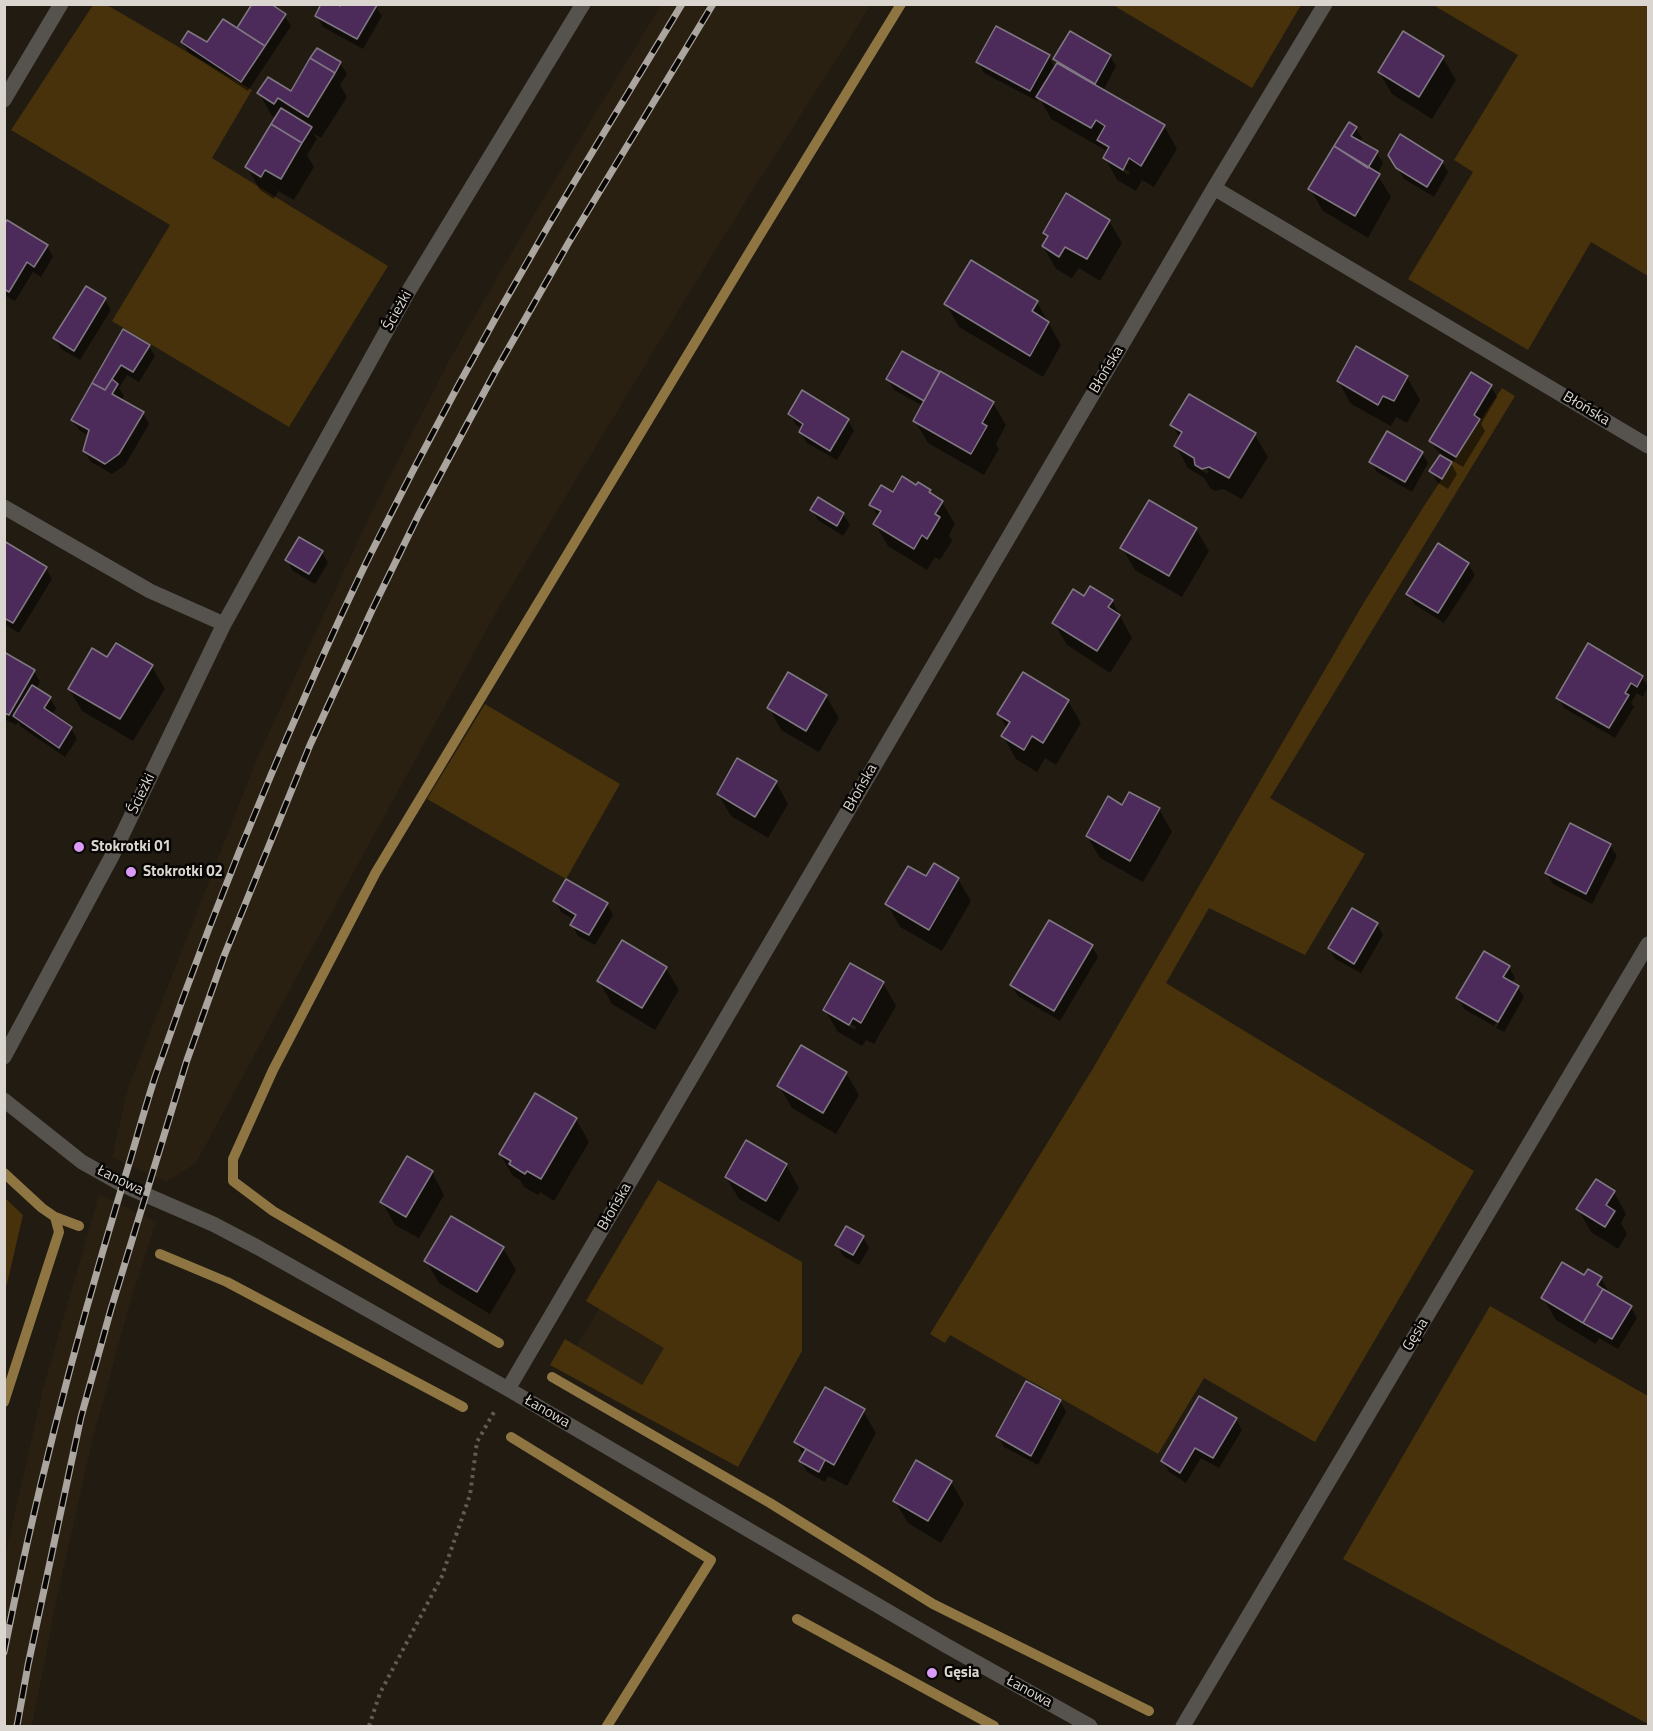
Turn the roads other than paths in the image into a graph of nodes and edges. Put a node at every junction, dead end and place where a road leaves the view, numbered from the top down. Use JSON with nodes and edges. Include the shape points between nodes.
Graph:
{"nodes":[{"id":1,"x":61,"y":4,"type":"edge"},
{"id":2,"x":583,"y":4,"type":"edge"},
{"id":3,"x":1325,"y":4,"type":"edge"},
{"id":4,"x":4,"y":100,"type":"edge"},
{"id":5,"x":1214,"y":188,"type":"junction"},
{"id":6,"x":1648,"y":446,"type":"edge"},
{"id":7,"x":4,"y":507,"type":"edge"},
{"id":8,"x":224,"y":624,"type":"junction"},
{"id":9,"x":1648,"y":944,"type":"edge"},
{"id":10,"x":4,"y":1057,"type":"edge"},
{"id":11,"x":4,"y":1100,"type":"edge"},
{"id":12,"x":508,"y":1389,"type":"junction"},
{"id":13,"x":1090,"y":1726,"type":"edge"},
{"id":14,"x":1183,"y":1726,"type":"edge"}],
"edges":[{"from":1,"to":4,"type":"street"},
{"from":2,"to":8,"type":"street","name":"Ścieżki","via":[[408,292]]},
{"from":3,"to":5,"type":"street","name":"Błońska"},
{"from":5,"to":6,"type":"street","name":"Błońska"},
{"from":5,"to":12,"type":"street","name":"Błońska"},
{"from":7,"to":8,"type":"street","via":[[150,591]]},
{"from":8,"to":10,"type":"street","name":"Ścieżki","via":[[112,856]]},
{"from":9,"to":14,"type":"street","name":"Gęsia"},
{"from":11,"to":12,"type":"street","name":"Łanowa","via":[[82,1162],[257,1247]]},
{"from":12,"to":13,"type":"street","name":"Łanowa"}]}
